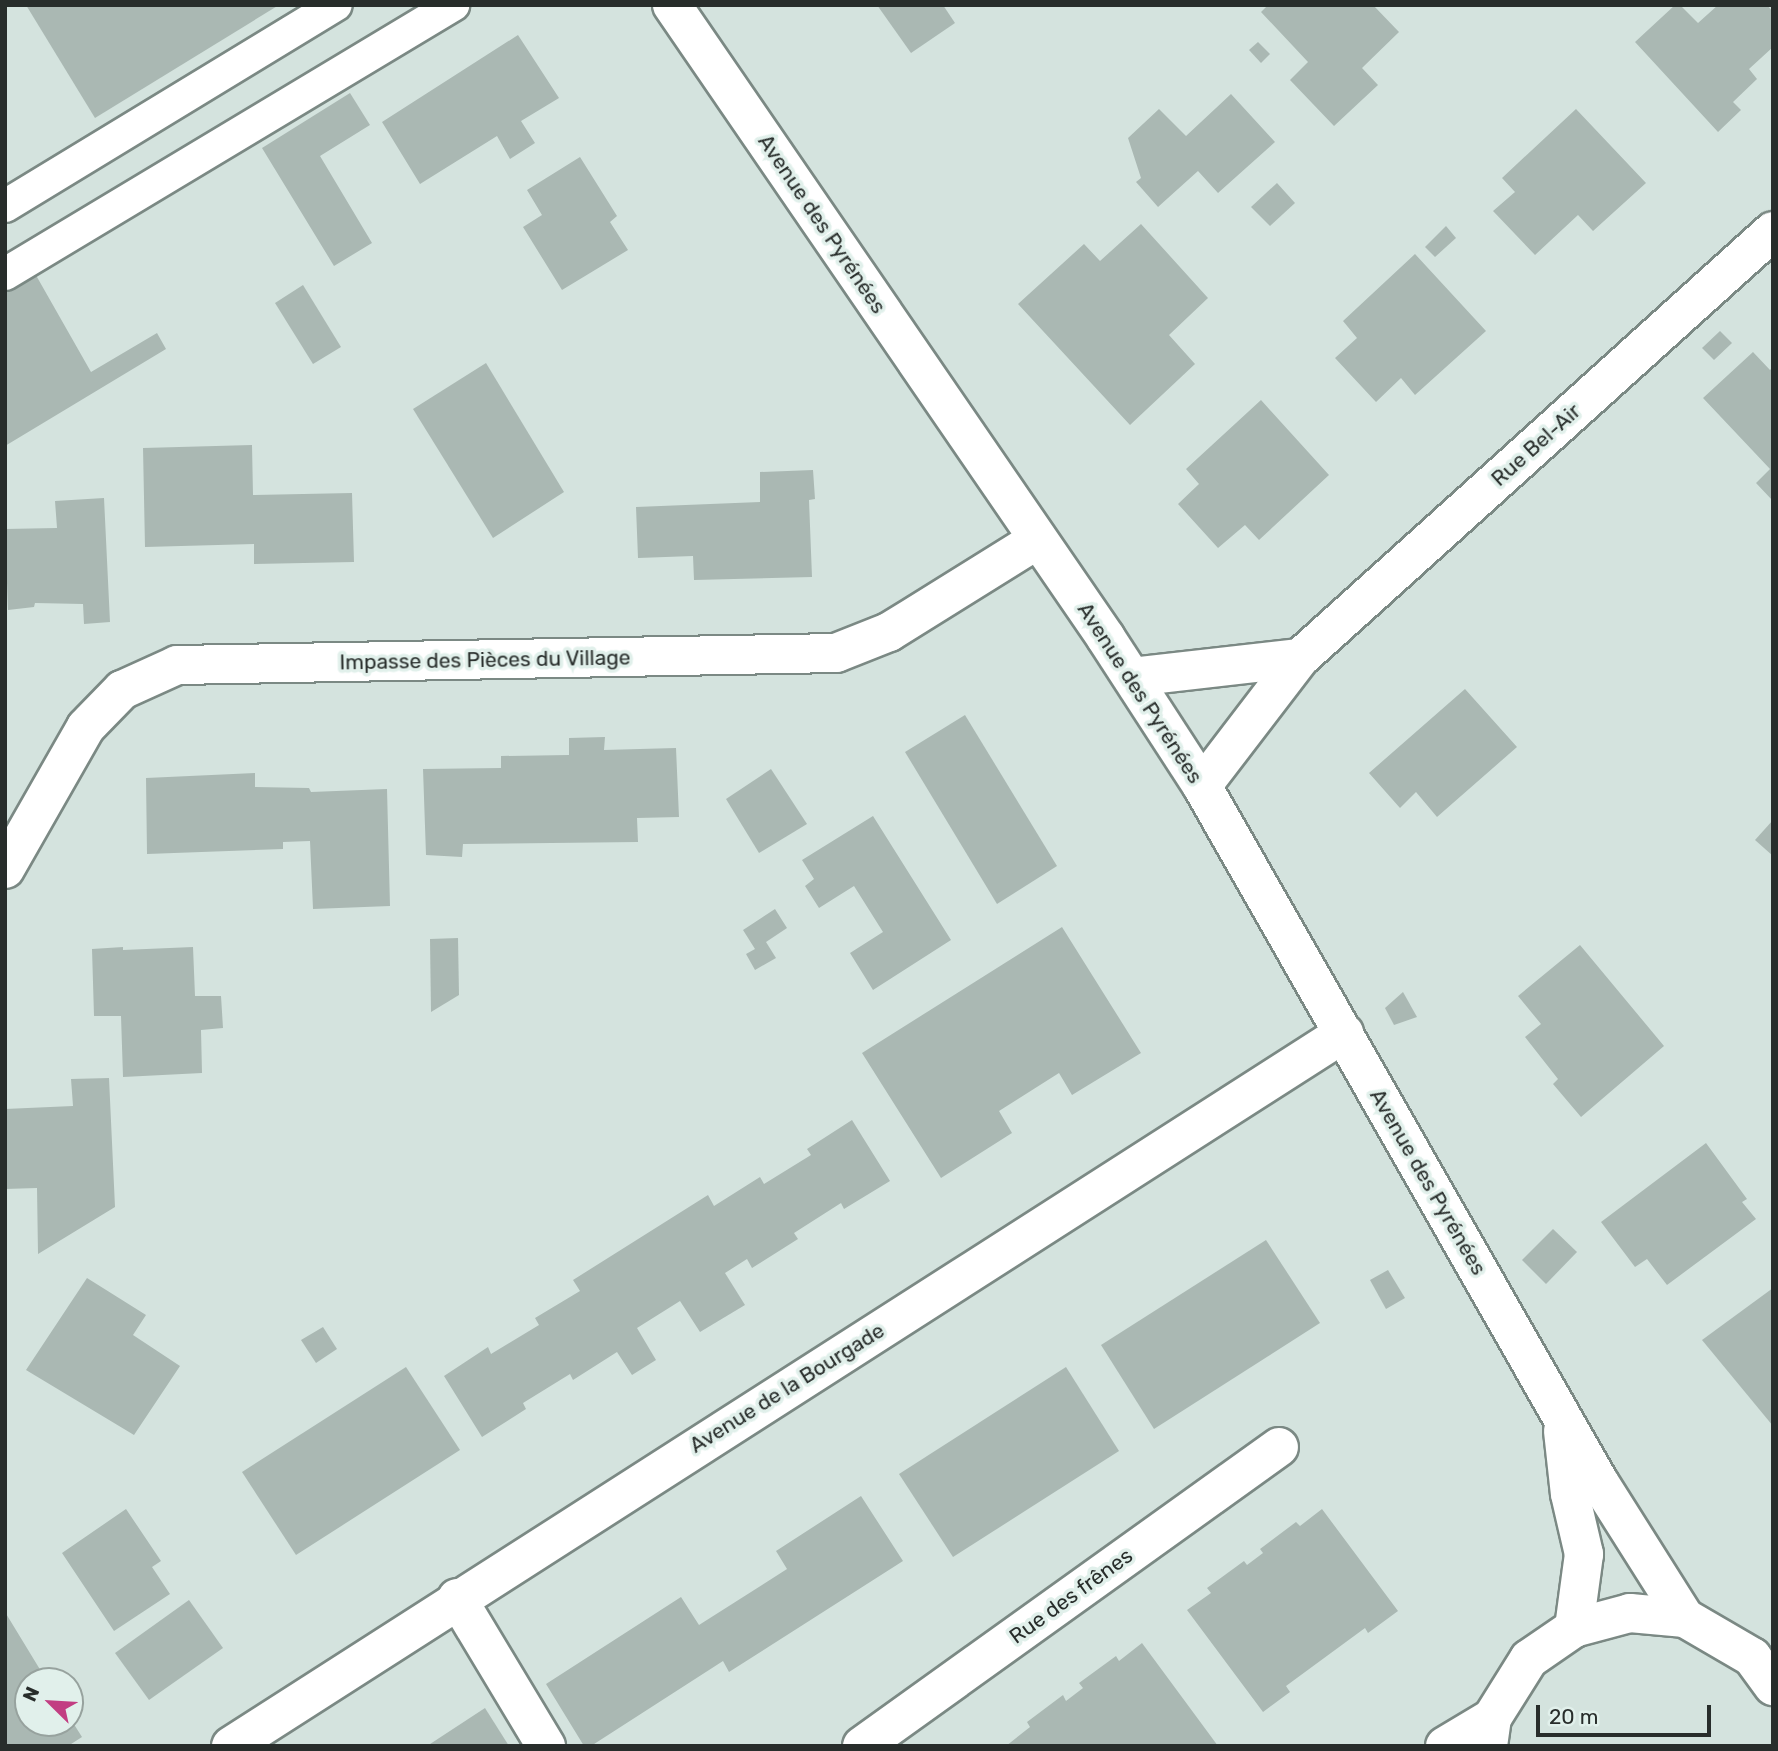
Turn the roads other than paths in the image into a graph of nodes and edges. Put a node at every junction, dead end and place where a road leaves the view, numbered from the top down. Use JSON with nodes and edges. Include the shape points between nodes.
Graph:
{"nodes":[{"id":1,"x":337,"y":5,"type":"edge"},
{"id":2,"x":453,"y":5,"type":"edge"},
{"id":3,"x":672,"y":5,"type":"edge"},
{"id":4,"x":5,"y":206,"type":"edge"},
{"id":5,"x":1773,"y":231,"type":"edge"},
{"id":6,"x":5,"y":274,"type":"edge"},
{"id":7,"x":1037,"y":540,"type":"junction"},
{"id":8,"x":1300,"y":659,"type":"junction"},
{"id":9,"x":1132,"y":677,"type":"junction"},
{"id":10,"x":1202,"y":786,"type":"junction"},
{"id":11,"x":5,"y":869,"type":"edge"},
{"id":12,"x":1344,"y":1033,"type":"junction"},
{"id":13,"x":1561,"y":1411,"type":"junction"},
{"id":14,"x":1279,"y":1447,"type":"dead end"},
{"id":15,"x":457,"y":1598,"type":"junction"},
{"id":16,"x":1685,"y":1618,"type":"junction"},
{"id":17,"x":1574,"y":1628,"type":"junction"},
{"id":18,"x":1773,"y":1686,"type":"edge"},
{"id":19,"x":1490,"y":1732,"type":"edge"},
{"id":20,"x":231,"y":1746,"type":"edge"},
{"id":21,"x":547,"y":1746,"type":"edge"},
{"id":22,"x":862,"y":1746,"type":"edge"},
{"id":23,"x":1445,"y":1746,"type":"edge"}],
"edges":[{"from":1,"to":4,"type":"lane"},
{"from":2,"to":6,"type":"lane"},
{"from":3,"to":7,"type":"street","name":"Avenue des Pyrénées"},
{"from":5,"to":8,"type":"street","name":"Rue Bel-Air"},
{"from":7,"to":9,"type":"street","name":"Avenue des Pyrénées"},
{"from":7,"to":11,"type":"street","name":"Impasse des Pièces du Village","via":[[889,632],[836,653],[177,665],[122,690],[86,727]]},
{"from":8,"to":9,"type":"street"},
{"from":8,"to":10,"type":"street","name":"Rue Bel-Air"},
{"from":9,"to":10,"type":"street","name":"Avenue des Pyrénées"},
{"from":10,"to":12,"type":"street","name":"Avenue des Pyrénées"},
{"from":12,"to":13,"type":"street","name":"Avenue des Pyrénées"},
{"from":12,"to":15,"type":"street","name":"Avenue de la Bourgade"},
{"from":13,"to":16,"type":"street","name":"Avenue des Pyrénées","via":[[1640,1550]]},
{"from":13,"to":17,"type":"street","name":"Avenue des Pyrénées","via":[[1570,1494],[1584,1554]]},
{"from":14,"to":22,"type":"street","name":"Rue des frênes"},
{"from":15,"to":20,"type":"street","name":"Avenue de la Bourgade"},
{"from":15,"to":21,"type":"street"},
{"from":16,"to":17,"type":"street","via":[[1630,1613]]},
{"from":16,"to":18,"type":"street","via":[[1752,1657]]},
{"from":17,"to":19,"type":"street","via":[[1529,1660]]},
{"from":19,"to":23,"type":"street"}]}
